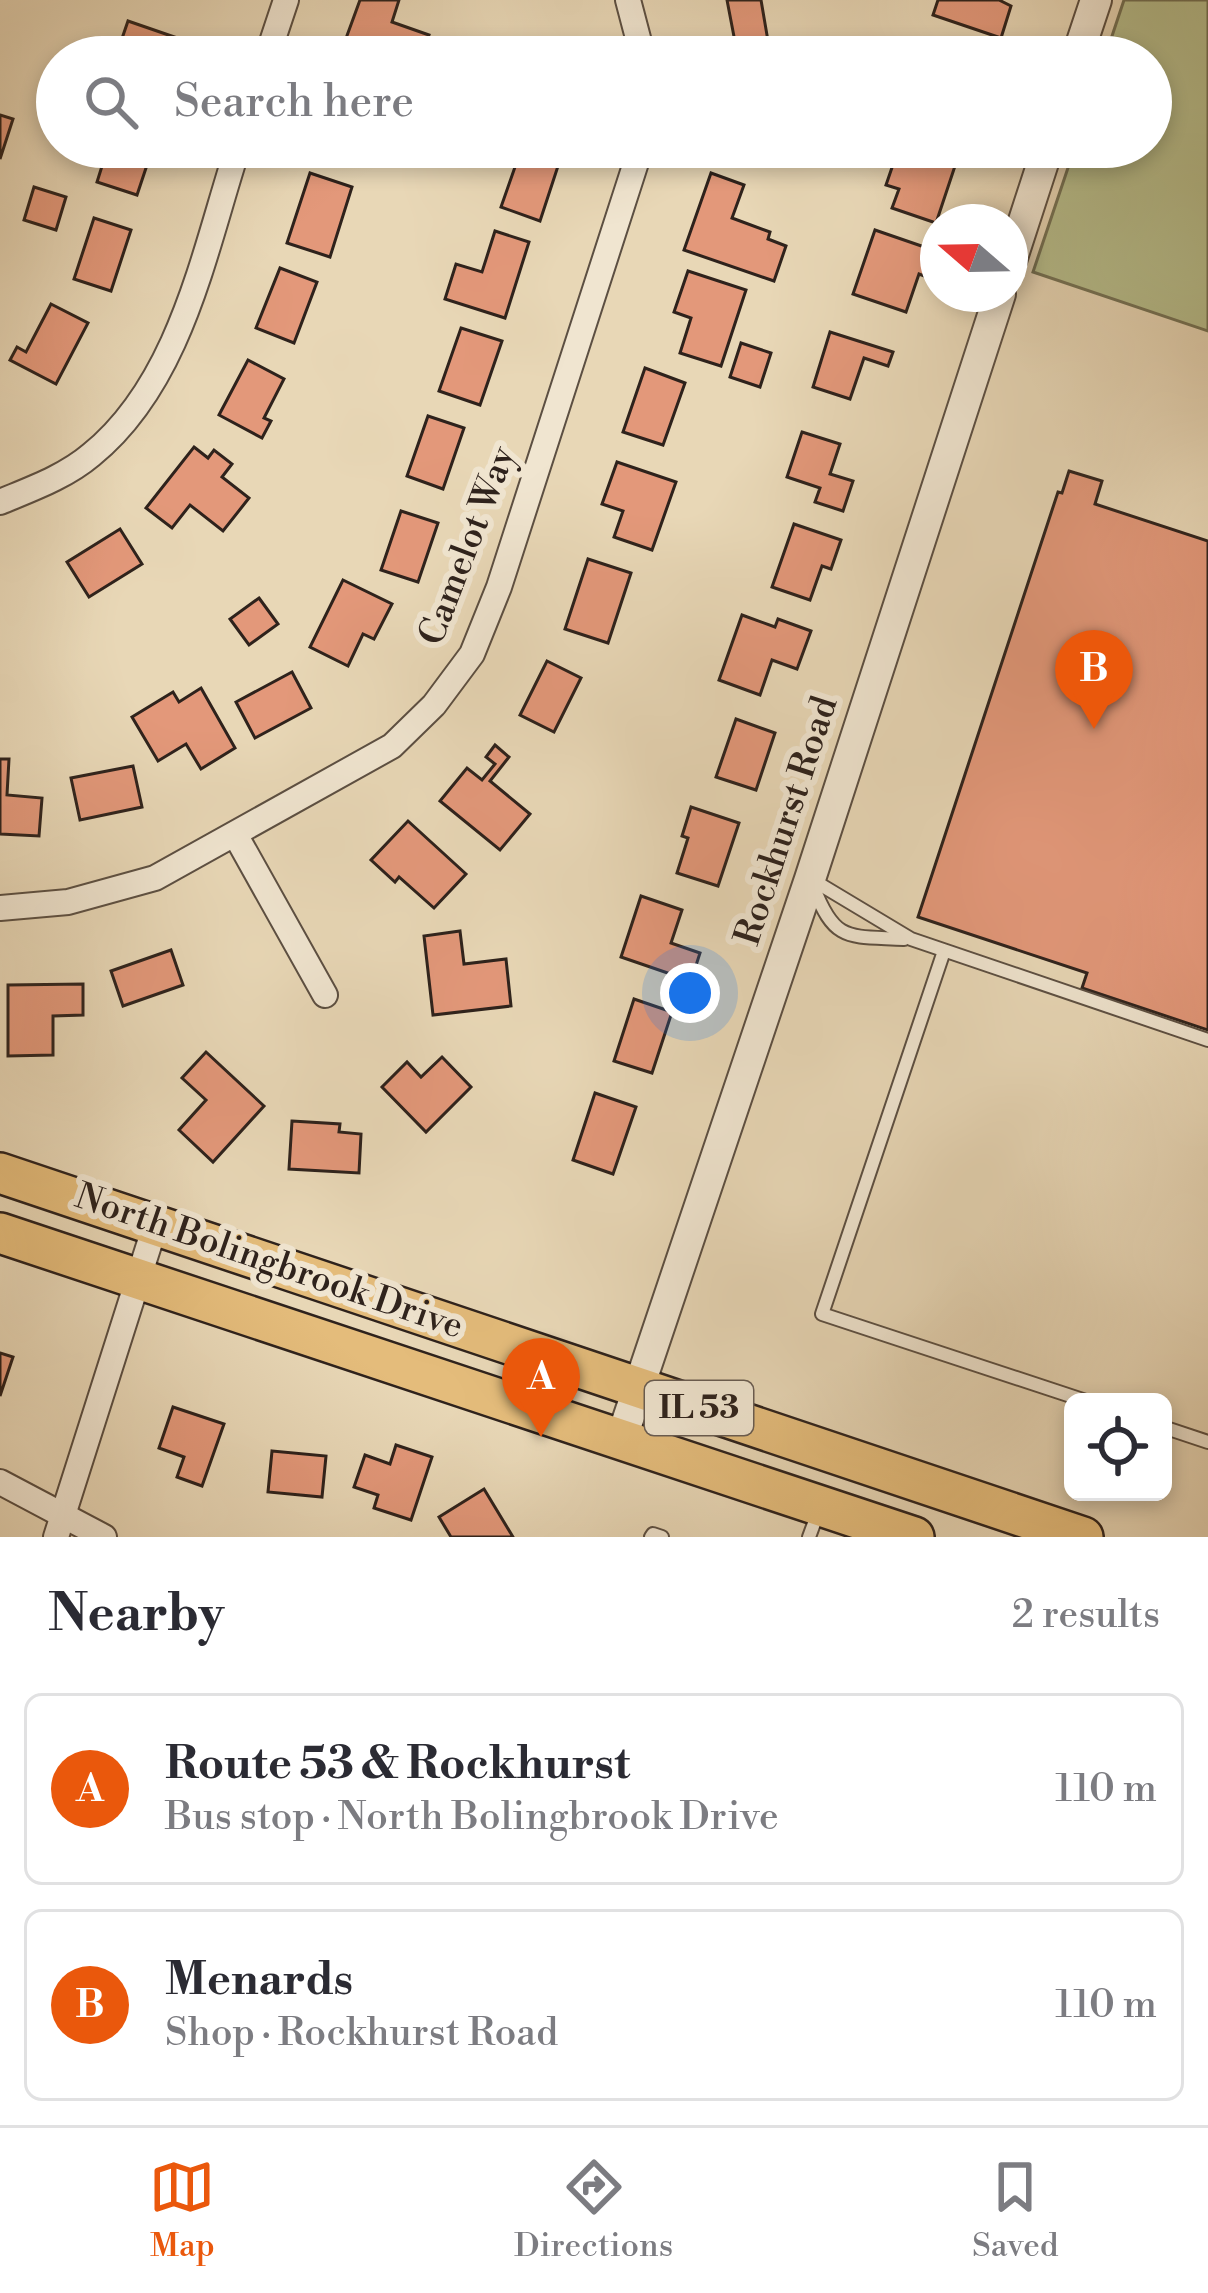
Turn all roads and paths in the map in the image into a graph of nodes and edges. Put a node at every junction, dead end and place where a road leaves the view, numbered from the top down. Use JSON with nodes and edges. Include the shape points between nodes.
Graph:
{"nodes":[{"id":1,"x":286,"y":0,"type":"edge"},
{"id":2,"x":628,"y":0,"type":"edge"},
{"id":3,"x":1096,"y":0,"type":"edge"},
{"id":4,"x":275,"y":36,"type":"edge"},
{"id":5,"x":637,"y":36,"type":"edge"},
{"id":6,"x":1085,"y":36,"type":"edge"},
{"id":7,"x":231,"y":168,"type":"edge"},
{"id":8,"x":634,"y":168,"type":"edge"},
{"id":9,"x":1041,"y":168,"type":"edge"},
{"id":10,"x":1028,"y":209,"type":"edge"},
{"id":11,"x":994,"y":312,"type":"edge"},
{"id":12,"x":0,"y":502,"type":"edge"},
{"id":13,"x":236,"y":836,"type":"junction"},
{"id":14,"x":810,"y":879,"type":"junction"},
{"id":15,"x":0,"y":908,"type":"edge"},
{"id":16,"x":911,"y":939,"type":"junction"},
{"id":17,"x":944,"y":950,"type":"junction"},
{"id":18,"x":326,"y":995,"type":"dead end"},
{"id":19,"x":1208,"y":1040,"type":"edge"},
{"id":20,"x":0,"y":1172,"type":"edge"},
{"id":21,"x":156,"y":1223,"type":"junction"},
{"id":22,"x":0,"y":1233,"type":"edge"},
{"id":23,"x":138,"y":1279,"type":"junction"},
{"id":24,"x":639,"y":1388,"type":"junction"},
{"id":25,"x":1064,"y":1394,"type":"edge"},
{"id":26,"x":1172,"y":1430,"type":"edge"},
{"id":27,"x":621,"y":1440,"type":"junction"},
{"id":28,"x":1208,"y":1442,"type":"edge"},
{"id":29,"x":0,"y":1481,"type":"edge"},
{"id":30,"x":815,"y":1521,"type":"edge"},
{"id":31,"x":60,"y":1525,"type":"edge"},
{"id":32,"x":104,"y":1537,"type":"edge"},
{"id":33,"x":652,"y":1537,"type":"edge"},
{"id":34,"x":662,"y":1537,"type":"edge"},
{"id":35,"x":914,"y":1537,"type":"edge"},
{"id":36,"x":1083,"y":1537,"type":"edge"}],
"edges":[{"from":1,"to":4,"type":"street"},
{"from":2,"to":5,"type":"street"},
{"from":3,"to":6,"type":"street"},
{"from":7,"to":12,"type":"street","via":[[173,344],[141,400],[92,454]]},
{"from":8,"to":13,"type":"street","name":"Camelot Way","via":[[472,654],[392,746]]},
{"from":9,"to":10,"type":"street"},
{"from":11,"to":14,"type":"street","name":"Rockhurst Road"},
{"from":13,"to":15,"type":"street","name":"Camelot Way","via":[[155,878],[68,902]]},
{"from":13,"to":18,"type":"street"},
{"from":14,"to":16,"type":"lane"},
{"from":14,"to":16,"type":"lane","via":[[826,922],[850,936]]},
{"from":14,"to":24,"type":"street","name":"Rockhurst Road"},
{"from":16,"to":17,"type":"lane"},
{"from":17,"to":19,"type":"lane"},
{"from":17,"to":25,"type":"lane","via":[[822,1314]]},
{"from":20,"to":21,"type":"main road","name":"North Bolingbrook Drive","number":"IL 53"},
{"from":21,"to":23,"type":"street"},
{"from":21,"to":24,"type":"main road","name":"North Bolingbrook Drive","number":"IL 53"},
{"from":22,"to":23,"type":"main road","name":"North Bolingbrook Drive","number":"IL 53"},
{"from":23,"to":27,"type":"main road","name":"North Bolingbrook Drive","number":"IL 53"},
{"from":23,"to":31,"type":"street"},
{"from":24,"to":27,"type":"street","name":"Rockhurst Road"},
{"from":24,"to":36,"type":"main road","name":"North Bolingbrook Drive","number":"IL 53"},
{"from":26,"to":28,"type":"lane"},
{"from":27,"to":30,"type":"main road","name":"North Bolingbrook Drive","number":"IL 53"},
{"from":29,"to":31,"type":"street"},
{"from":30,"to":35,"type":"main road","name":"North Bolingbrook Drive","number":"IL 53"},
{"from":31,"to":32,"type":"street"},
{"from":33,"to":34,"type":"lane"}]}
